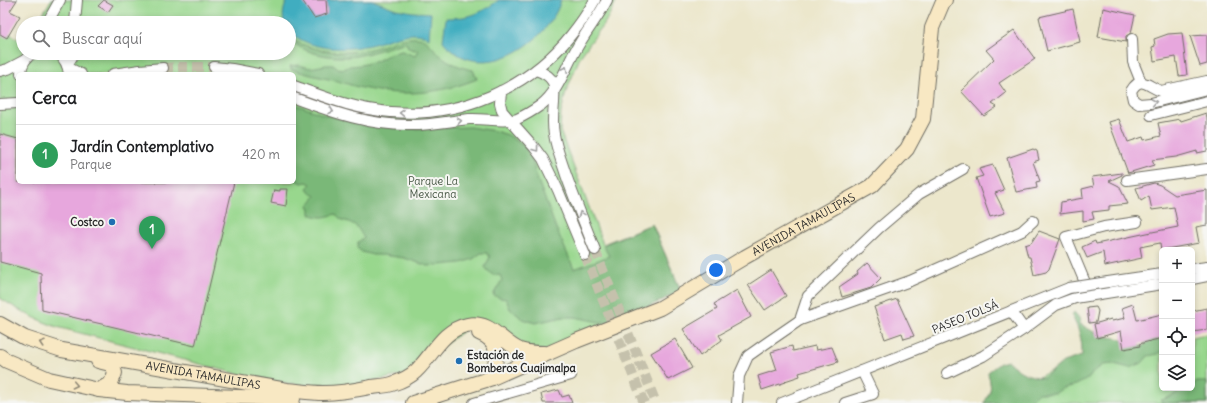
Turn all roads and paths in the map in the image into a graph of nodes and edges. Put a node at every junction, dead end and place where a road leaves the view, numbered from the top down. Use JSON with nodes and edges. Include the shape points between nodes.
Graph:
{"nodes":[{"id":1,"x":60,"y":0,"type":"edge"},
{"id":2,"x":77,"y":0,"type":"edge"},
{"id":3,"x":595,"y":0,"type":"edge"},
{"id":4,"x":607,"y":0,"type":"edge"},
{"id":5,"x":945,"y":0,"type":"edge"},
{"id":6,"x":51,"y":16,"type":"edge"},
{"id":7,"x":76,"y":16,"type":"edge"},
{"id":8,"x":1132,"y":39,"type":"dead end"},
{"id":9,"x":22,"y":60,"type":"edge"},
{"id":10,"x":26,"y":60,"type":"edge"},
{"id":11,"x":214,"y":67,"type":"tunnel mouth"},
{"id":12,"x":163,"y":68,"type":"tunnel mouth"},
{"id":13,"x":536,"y":70,"type":"junction"},
{"id":14,"x":0,"y":71,"type":"edge"},
{"id":15,"x":21,"y":72,"type":"edge"},
{"id":16,"x":126,"y":72,"type":"edge"},
{"id":17,"x":248,"y":72,"type":"edge"},
{"id":18,"x":1207,"y":81,"type":"edge"},
{"id":19,"x":1141,"y":82,"type":"junction"},
{"id":20,"x":296,"y":87,"type":"edge"},
{"id":21,"x":555,"y":90,"type":"junction"},
{"id":22,"x":1207,"y":90,"type":"edge"},
{"id":23,"x":501,"y":91,"type":"junction"},
{"id":24,"x":296,"y":99,"type":"edge"},
{"id":25,"x":1207,"y":101,"type":"edge"},
{"id":26,"x":16,"y":103,"type":"edge"},
{"id":27,"x":0,"y":104,"type":"edge"},
{"id":28,"x":1151,"y":115,"type":"dead end"},
{"id":29,"x":510,"y":120,"type":"junction"},
{"id":30,"x":963,"y":169,"type":"dead end"},
{"id":31,"x":1207,"y":170,"type":"edge"},
{"id":32,"x":1127,"y":180,"type":"dead end"},
{"id":33,"x":1033,"y":221,"type":"dead end"},
{"id":34,"x":1137,"y":222,"type":"dead end"},
{"id":35,"x":595,"y":250,"type":"tunnel mouth"},
{"id":36,"x":585,"y":255,"type":"tunnel mouth"},
{"id":37,"x":1207,"y":267,"type":"edge"},
{"id":38,"x":1195,"y":269,"type":"edge"},
{"id":39,"x":1159,"y":274,"type":"edge"},
{"id":40,"x":1207,"y":276,"type":"edge"},
{"id":41,"x":1195,"y":278,"type":"edge"},
{"id":42,"x":1159,"y":284,"type":"edge"},
{"id":43,"x":1090,"y":296,"type":"junction"},
{"id":44,"x":1011,"y":311,"type":"junction"},
{"id":45,"x":800,"y":320,"type":"junction"},
{"id":46,"x":0,"y":324,"type":"edge"},
{"id":47,"x":1024,"y":329,"type":"junction"},
{"id":48,"x":62,"y":350,"type":"junction"},
{"id":49,"x":548,"y":353,"type":"junction"},
{"id":50,"x":0,"y":356,"type":"edge"},
{"id":51,"x":862,"y":371,"type":"junction"},
{"id":52,"x":947,"y":373,"type":"dead end"},
{"id":53,"x":202,"y":374,"type":"junction"},
{"id":54,"x":571,"y":375,"type":"dead end"},
{"id":55,"x":492,"y":378,"type":"junction"},
{"id":56,"x":99,"y":390,"type":"junction"},
{"id":57,"x":186,"y":395,"type":"junction"},
{"id":58,"x":413,"y":403,"type":"edge"},
{"id":59,"x":474,"y":403,"type":"edge"},
{"id":60,"x":738,"y":403,"type":"edge"},
{"id":61,"x":782,"y":403,"type":"edge"},
{"id":62,"x":845,"y":403,"type":"edge"}],
"edges":[{"from":1,"to":6,"type":"street"},
{"from":2,"to":7,"type":"street"},
{"from":3,"to":13,"type":"street","via":[[571,36]]},
{"from":21,"to":4,"type":"street","one_way":true,"via":[[578,45]]},
{"from":5,"to":49,"type":"street","name":"AVENIDA TAMAULIPAS","via":[[932,28],[923,120],[907,149],[872,186],[660,308]]},
{"from":8,"to":19,"type":"street","via":[[1134,62]]},
{"from":9,"to":14,"type":"street"},
{"from":10,"to":15,"type":"street"},
{"from":11,"to":17,"type":"street"},
{"from":12,"to":16,"type":"street"},
{"from":13,"to":21,"type":"street","via":[[549,76]]},
{"from":13,"to":23,"type":"street"},
{"from":18,"to":19,"type":"street","via":[[1161,91]]},
{"from":19,"to":22,"type":"street","one_way":true,"via":[[1131,91],[1133,100],[1139,104]]},
{"from":23,"to":20,"type":"street","one_way":true,"via":[[452,108],[407,113],[360,107]]},
{"from":21,"to":29,"type":"street","via":[[550,97],[527,114]]},
{"from":35,"to":21,"type":"street","one_way":true,"via":[[557,147],[553,123]]},
{"from":23,"to":29,"type":"street","via":[[500,108]]},
{"from":24,"to":29,"type":"street","one_way":true,"via":[[361,120],[393,124],[426,125],[468,119]]},
{"from":25,"to":28,"type":"street"},
{"from":26,"to":27,"type":"street"},
{"from":29,"to":36,"type":"street","one_way":true,"via":[[543,159]]},
{"from":30,"to":45,"type":"street","via":[[919,194],[879,228],[808,296]]},
{"from":31,"to":32,"type":"street"},
{"from":33,"to":45,"type":"street","via":[[1022,231],[910,281]]},
{"from":34,"to":43,"type":"street","via":[[1066,237]]},
{"from":37,"to":38,"type":"street"},
{"from":39,"to":44,"type":"street","name":"PASEO TOLSÁ","bridge":true,"via":[[1069,288]]},
{"from":40,"to":41,"type":"street"},
{"from":42,"to":43,"type":"street"},
{"from":43,"to":47,"type":"street","via":[[1056,305]]},
{"from":44,"to":47,"type":"street"},
{"from":44,"to":51,"type":"street","name":"PASEO TOLSÁ"},
{"from":45,"to":60,"type":"street","via":[[748,356],[740,376]]},
{"from":48,"to":46,"type":"street","name":"AVENIDA TAMAULIPAS","one_way":true,"via":[[25,338]]},
{"from":47,"to":52,"type":"street","via":[[983,356]]},
{"from":48,"to":53,"type":"street","name":"AVENIDA TAMAULIPAS"},
{"from":48,"to":56,"type":"street","via":[[66,354],[106,362],[113,366],[115,373],[111,383]]},
{"from":49,"to":53,"type":"street","name":"AVENIDA TAMAULIPAS","via":[[520,350],[490,328],[469,325],[459,327],[446,335],[416,370],[407,378],[392,384],[324,393],[287,390]]},
{"from":49,"to":55,"type":"street","name":"AVENIDA TAMAULIPAS"},
{"from":50,"to":56,"type":"street","name":"AVENIDA TAMAULIPAS","one_way":true,"via":[[49,379]]},
{"from":51,"to":61,"type":"street","name":"PASEO TOLSÁ"},
{"from":51,"to":62,"type":"street","via":[[873,394]]},
{"from":53,"to":57,"type":"street","via":[[202,385]]},
{"from":54,"to":59,"type":"street"},
{"from":55,"to":57,"type":"street","name":"AVENIDA TAMAULIPAS","via":[[497,357],[496,348],[486,336],[470,333],[452,341],[422,376],[394,390],[324,400]]},
{"from":55,"to":58,"type":"street","name":"AVENIDA TAMAULIPAS"},
{"from":56,"to":57,"type":"street","name":"AVENIDA TAMAULIPAS"}]}
